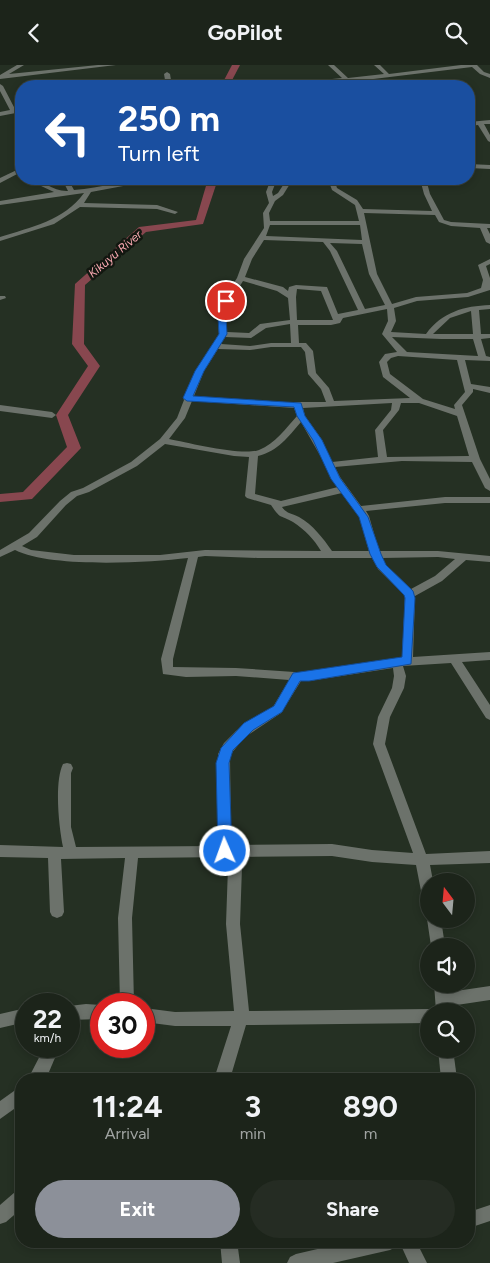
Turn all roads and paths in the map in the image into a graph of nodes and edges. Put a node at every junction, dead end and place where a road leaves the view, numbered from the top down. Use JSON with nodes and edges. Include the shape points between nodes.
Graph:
{"nodes":[{"id":1,"x":21,"y":65,"type":"edge"},
{"id":2,"x":113,"y":65,"type":"edge"},
{"id":3,"x":331,"y":65,"type":"edge"},
{"id":4,"x":377,"y":65,"type":"edge"},
{"id":5,"x":429,"y":65,"type":"edge"},
{"id":6,"x":97,"y":66,"type":"edge"},
{"id":7,"x":474,"y":66,"type":"edge"},
{"id":8,"x":483,"y":67,"type":"dead end"},
{"id":9,"x":435,"y":69,"type":"junction"},
{"id":10,"x":167,"y":74,"type":"dead end"},
{"id":11,"x":388,"y":75,"type":"junction"},
{"id":12,"x":490,"y":76,"type":"edge"},
{"id":13,"x":0,"y":77,"type":"edge"},
{"id":14,"x":346,"y":79,"type":"junction"},
{"id":15,"x":356,"y":79,"type":"joint"},
{"id":16,"x":168,"y":80,"type":"edge"},
{"id":17,"x":334,"y":80,"type":"edge"},
{"id":18,"x":0,"y":86,"type":"edge"},
{"id":19,"x":13,"y":111,"type":"joint"},
{"id":20,"x":0,"y":114,"type":"edge"},
{"id":21,"x":475,"y":123,"type":"edge"},
{"id":22,"x":480,"y":123,"type":"junction"},
{"id":23,"x":490,"y":123,"type":"edge"},
{"id":24,"x":490,"y":140,"type":"edge"},
{"id":25,"x":475,"y":166,"type":"edge"},
{"id":26,"x":490,"y":167,"type":"edge"},
{"id":27,"x":0,"y":170,"type":"edge"},
{"id":28,"x":14,"y":173,"type":"joint"},
{"id":29,"x":0,"y":181,"type":"edge"},
{"id":30,"x":43,"y":185,"type":"edge"},
{"id":31,"x":68,"y":185,"type":"edge"},
{"id":32,"x":120,"y":185,"type":"edge"},
{"id":33,"x":272,"y":185,"type":"edge"},
{"id":34,"x":286,"y":185,"type":"edge"},
{"id":35,"x":333,"y":185,"type":"edge"},
{"id":36,"x":425,"y":185,"type":"edge"},
{"id":37,"x":90,"y":191,"type":"junction"},
{"id":38,"x":72,"y":192,"type":"junction"},
{"id":39,"x":62,"y":193,"type":"junction"},
{"id":40,"x":272,"y":200,"type":"junction"},
{"id":41,"x":0,"y":203,"type":"edge"},
{"id":42,"x":79,"y":205,"type":"junction"},
{"id":43,"x":359,"y":211,"type":"junction"},
{"id":44,"x":175,"y":212,"type":"dead end"},
{"id":45,"x":436,"y":213,"type":"junction"},
{"id":46,"x":268,"y":223,"type":"junction"},
{"id":47,"x":362,"y":223,"type":"junction"},
{"id":48,"x":487,"y":226,"type":"edge"},
{"id":49,"x":262,"y":238,"type":"junction"},
{"id":50,"x":0,"y":239,"type":"edge"},
{"id":51,"x":326,"y":242,"type":"junction"},
{"id":52,"x":365,"y":242,"type":"junction"},
{"id":53,"x":490,"y":242,"type":"edge"},
{"id":54,"x":490,"y":261,"type":"edge"},
{"id":55,"x":241,"y":278,"type":"junction"},
{"id":56,"x":487,"y":288,"type":"edge"},
{"id":57,"x":292,"y":297,"type":"junction"},
{"id":58,"x":391,"y":306,"type":"junction"},
{"id":59,"x":474,"y":307,"type":"junction"},
{"id":60,"x":490,"y":307,"type":"edge"},
{"id":61,"x":362,"y":310,"type":"junction"},
{"id":62,"x":337,"y":321,"type":"junction"},
{"id":63,"x":293,"y":322,"type":"junction"},
{"id":64,"x":223,"y":334,"type":"junction"},
{"id":65,"x":386,"y":334,"type":"junction"},
{"id":66,"x":428,"y":336,"type":"junction"},
{"id":67,"x":478,"y":336,"type":"junction"},
{"id":68,"x":490,"y":336,"type":"edge"},
{"id":69,"x":294,"y":345,"type":"junction"},
{"id":70,"x":216,"y":346,"type":"junction"},
{"id":71,"x":404,"y":355,"type":"junction"},
{"id":72,"x":461,"y":359,"type":"junction"},
{"id":73,"x":487,"y":359,"type":"edge"},
{"id":74,"x":468,"y":386,"type":"junction"},
{"id":75,"x":490,"y":390,"type":"edge"},
{"id":76,"x":187,"y":398,"type":"junction"},
{"id":77,"x":397,"y":401,"type":"junction"},
{"id":78,"x":420,"y":401,"type":"junction"},
{"id":79,"x":331,"y":404,"type":"junction"},
{"id":80,"x":298,"y":405,"type":"junction"},
{"id":81,"x":0,"y":408,"type":"edge"},
{"id":82,"x":461,"y":414,"type":"junction"},
{"id":83,"x":52,"y":415,"type":"dead end"},
{"id":84,"x":301,"y":416,"type":"junction"},
{"id":85,"x":163,"y":441,"type":"junction"},
{"id":86,"x":254,"y":454,"type":"junction"},
{"id":87,"x":383,"y":458,"type":"junction"},
{"id":88,"x":475,"y":459,"type":"junction"},
{"id":89,"x":328,"y":465,"type":"junction"},
{"id":90,"x":490,"y":488,"type":"edge"},
{"id":91,"x":344,"y":489,"type":"junction"},
{"id":92,"x":490,"y":500,"type":"edge"},
{"id":93,"x":275,"y":503,"type":"junction"},
{"id":94,"x":359,"y":509,"type":"junction"},
{"id":95,"x":15,"y":546,"type":"junction"},
{"id":96,"x":0,"y":554,"type":"edge"},
{"id":97,"x":194,"y":554,"type":"junction"},
{"id":98,"x":376,"y":554,"type":"junction"},
{"id":99,"x":329,"y":555,"type":"junction"},
{"id":100,"x":463,"y":557,"type":"junction"},
{"id":101,"x":490,"y":559,"type":"edge"},
{"id":102,"x":410,"y":594,"type":"junction"},
{"id":103,"x":490,"y":655,"type":"edge"},
{"id":104,"x":454,"y":659,"type":"junction"},
{"id":105,"x":402,"y":662,"type":"junction"},
{"id":106,"x":297,"y":677,"type":"junction"},
{"id":107,"x":490,"y":715,"type":"edge"},
{"id":108,"x":67,"y":767,"type":"dead end"},
{"id":109,"x":0,"y":851,"type":"edge"},
{"id":110,"x":71,"y":851,"type":"junction"},
{"id":111,"x":132,"y":851,"type":"junction"},
{"id":112,"x":228,"y":851,"type":"junction"},
{"id":113,"x":54,"y":853,"type":"junction"},
{"id":114,"x":490,"y":857,"type":"edge"},
{"id":115,"x":422,"y":861,"type":"junction"},
{"id":116,"x":424,"y":873,"type":"edge"},
{"id":117,"x":57,"y":912,"type":"dead end"},
{"id":118,"x":127,"y":993,"type":"edge"},
{"id":119,"x":490,"y":993,"type":"edge"},
{"id":120,"x":451,"y":1003,"type":"edge"},
{"id":121,"x":155,"y":1016,"type":"edge"},
{"id":122,"x":420,"y":1016,"type":"edge"},
{"id":123,"x":15,"y":1018,"type":"edge"},
{"id":124,"x":241,"y":1019,"type":"junction"},
{"id":125,"x":0,"y":1021,"type":"edge"},
{"id":126,"x":48,"y":1058,"type":"edge"},
{"id":127,"x":447,"y":1058,"type":"edge"},
{"id":128,"x":41,"y":1073,"type":"edge"},
{"id":129,"x":224,"y":1073,"type":"edge"},
{"id":130,"x":448,"y":1073,"type":"edge"},
{"id":131,"x":15,"y":1099,"type":"edge"},
{"id":132,"x":0,"y":1111,"type":"edge"},
{"id":133,"x":15,"y":1203,"type":"edge"},
{"id":134,"x":490,"y":1213,"type":"edge"},
{"id":135,"x":0,"y":1216,"type":"edge"},
{"id":136,"x":475,"y":1218,"type":"edge"},
{"id":137,"x":229,"y":1248,"type":"edge"},
{"id":138,"x":360,"y":1248,"type":"edge"},
{"id":139,"x":410,"y":1248,"type":"edge"},
{"id":140,"x":231,"y":1263,"type":"edge"},
{"id":141,"x":296,"y":1263,"type":"edge"},
{"id":142,"x":418,"y":1263,"type":"edge"}],
"edges":[{"from":1,"to":13,"type":"street"},
{"from":2,"to":6,"type":"street"},
{"from":3,"to":14,"type":"street"},
{"from":4,"to":11,"type":"street"},
{"from":5,"to":9,"type":"street"},
{"from":6,"to":13,"type":"street"},
{"from":7,"to":8,"type":"street"},
{"from":7,"to":9,"type":"street"},
{"from":7,"to":12,"type":"street"},
{"from":9,"to":11,"type":"street"},
{"from":10,"to":16,"type":"street"},
{"from":11,"to":15,"type":"street"},
{"from":14,"to":15,"type":"street"},
{"from":14,"to":17,"type":"street"},
{"from":18,"to":19,"type":"street"},
{"from":19,"to":20,"type":"street"},
{"from":21,"to":22,"type":"street"},
{"from":22,"to":23,"type":"street"},
{"from":22,"to":24,"type":"street"},
{"from":25,"to":26,"type":"street"},
{"from":27,"to":28,"type":"street"},
{"from":28,"to":29,"type":"street"},
{"from":30,"to":39,"type":"street"},
{"from":31,"to":38,"type":"street"},
{"from":32,"to":37,"type":"street"},
{"from":33,"to":40,"type":"street"},
{"from":34,"to":40,"type":"street"},
{"from":35,"to":43,"type":"street","via":[[334,189],[356,201]]},
{"from":36,"to":45,"type":"street"},
{"from":37,"to":38,"type":"street"},
{"from":37,"to":42,"type":"street"},
{"from":38,"to":39,"type":"street"},
{"from":39,"to":41,"type":"street"},
{"from":40,"to":46,"type":"street","via":[[266,213]]},
{"from":42,"to":44,"type":"street","via":[[157,207]]},
{"from":42,"to":50,"type":"street","via":[[52,223]]},
{"from":43,"to":45,"type":"street"},
{"from":43,"to":47,"type":"street"},
{"from":45,"to":48,"type":"street","via":[[445,223]]},
{"from":46,"to":47,"type":"street"},
{"from":46,"to":49,"type":"street"},
{"from":47,"to":52,"type":"street"},
{"from":48,"to":53,"type":"street"},
{"from":49,"to":51,"type":"street"},
{"from":49,"to":55,"type":"street","via":[[248,259]]},
{"from":51,"to":52,"type":"street"},
{"from":51,"to":61,"type":"street"},
{"from":52,"to":58,"type":"street","via":[[373,274]]},
{"from":54,"to":56,"type":"street","via":[[482,265]]},
{"from":55,"to":57,"type":"street","via":[[280,289]]},
{"from":55,"to":64,"type":"street","via":[[226,301],[222,317]]},
{"from":56,"to":58,"type":"street","via":[[468,295],[416,299]]},
{"from":57,"to":62,"type":"street","via":[[292,289],[296,287],[324,289]]},
{"from":57,"to":63,"type":"street"},
{"from":58,"to":61,"type":"street"},
{"from":58,"to":65,"type":"street","via":[[392,321]]},
{"from":59,"to":60,"type":"street"},
{"from":59,"to":66,"type":"street","via":[[448,315]]},
{"from":59,"to":67,"type":"street"},
{"from":61,"to":62,"type":"street","via":[[340,316]]},
{"from":62,"to":63,"type":"street"},
{"from":63,"to":64,"type":"street","via":[[263,326],[250,336]]},
{"from":63,"to":69,"type":"street"},
{"from":64,"to":70,"type":"street"},
{"from":65,"to":66,"type":"street"},
{"from":65,"to":71,"type":"street"},
{"from":66,"to":67,"type":"street"},
{"from":67,"to":68,"type":"street"},
{"from":67,"to":73,"type":"street","via":[[478,345]]},
{"from":69,"to":70,"type":"street"},
{"from":69,"to":79,"type":"street","via":[[303,345],[309,351],[310,369],[325,388]]},
{"from":70,"to":76,"type":"street"},
{"from":71,"to":72,"type":"street"},
{"from":71,"to":78,"type":"street","via":[[385,358],[386,375]]},
{"from":72,"to":73,"type":"street"},
{"from":72,"to":74,"type":"street"},
{"from":74,"to":75,"type":"street"},
{"from":74,"to":82,"type":"street","via":[[468,396],[458,403]]},
{"from":76,"to":80,"type":"street"},
{"from":76,"to":85,"type":"street","via":[[181,418]]},
{"from":77,"to":78,"type":"street"},
{"from":77,"to":79,"type":"street"},
{"from":77,"to":87,"type":"street","via":[[395,409],[379,430]]},
{"from":78,"to":82,"type":"street"},
{"from":79,"to":80,"type":"street"},
{"from":80,"to":84,"type":"street"},
{"from":81,"to":83,"type":"street"},
{"from":82,"to":88,"type":"street"},
{"from":84,"to":86,"type":"street","via":[[278,443]]},
{"from":84,"to":89,"type":"street"},
{"from":85,"to":86,"type":"street"},
{"from":85,"to":95,"type":"street","via":[[134,464],[74,494],[33,535]]},
{"from":86,"to":93,"type":"street","via":[[254,482],[250,496]]},
{"from":87,"to":88,"type":"street"},
{"from":87,"to":89,"type":"street"},
{"from":88,"to":90,"type":"street"},
{"from":89,"to":91,"type":"street"},
{"from":91,"to":93,"type":"street"},
{"from":91,"to":94,"type":"street"},
{"from":92,"to":94,"type":"street","via":[[445,500]]},
{"from":93,"to":99,"type":"street","via":[[284,515],[316,535]]},
{"from":94,"to":98,"type":"street"},
{"from":95,"to":96,"type":"street"},
{"from":95,"to":97,"type":"street","via":[[29,553],[74,558]]},
{"from":97,"to":99,"type":"street"},
{"from":97,"to":106,"type":"street","via":[[167,659],[167,671]]},
{"from":98,"to":99,"type":"street"},
{"from":98,"to":100,"type":"street"},
{"from":98,"to":102,"type":"street","via":[[385,570]]},
{"from":100,"to":101,"type":"street"},
{"from":100,"to":102,"type":"street","via":[[429,587]]},
{"from":102,"to":105,"type":"street"},
{"from":103,"to":104,"type":"street"},
{"from":104,"to":105,"type":"street"},
{"from":104,"to":107,"type":"street"},
{"from":105,"to":106,"type":"street"},
{"from":105,"to":115,"type":"street","via":[[398,688],[384,717],[379,744]]},
{"from":106,"to":112,"type":"street","via":[[278,709],[248,727],[224,754]]},
{"from":108,"to":110,"type":"street","via":[[65,827]]},
{"from":109,"to":113,"type":"street"},
{"from":110,"to":111,"type":"street"},
{"from":110,"to":113,"type":"street"},
{"from":111,"to":112,"type":"street"},
{"from":111,"to":118,"type":"street","via":[[125,918]]},
{"from":112,"to":115,"type":"street","via":[[332,850]]},
{"from":112,"to":124,"type":"street","via":[[235,867],[233,924],[241,989]]},
{"from":113,"to":117,"type":"street"},
{"from":114,"to":115,"type":"street"},
{"from":115,"to":116,"type":"street"},
{"from":119,"to":120,"type":"street"},
{"from":121,"to":124,"type":"street"},
{"from":122,"to":124,"type":"street"},
{"from":123,"to":125,"type":"street"},
{"from":124,"to":129,"type":"street"},
{"from":126,"to":128,"type":"street"},
{"from":127,"to":130,"type":"street"},
{"from":131,"to":132,"type":"street"},
{"from":133,"to":135,"type":"street"},
{"from":134,"to":136,"type":"street"},
{"from":137,"to":140,"type":"street"},
{"from":138,"to":141,"type":"street"},
{"from":139,"to":142,"type":"street"}]}
